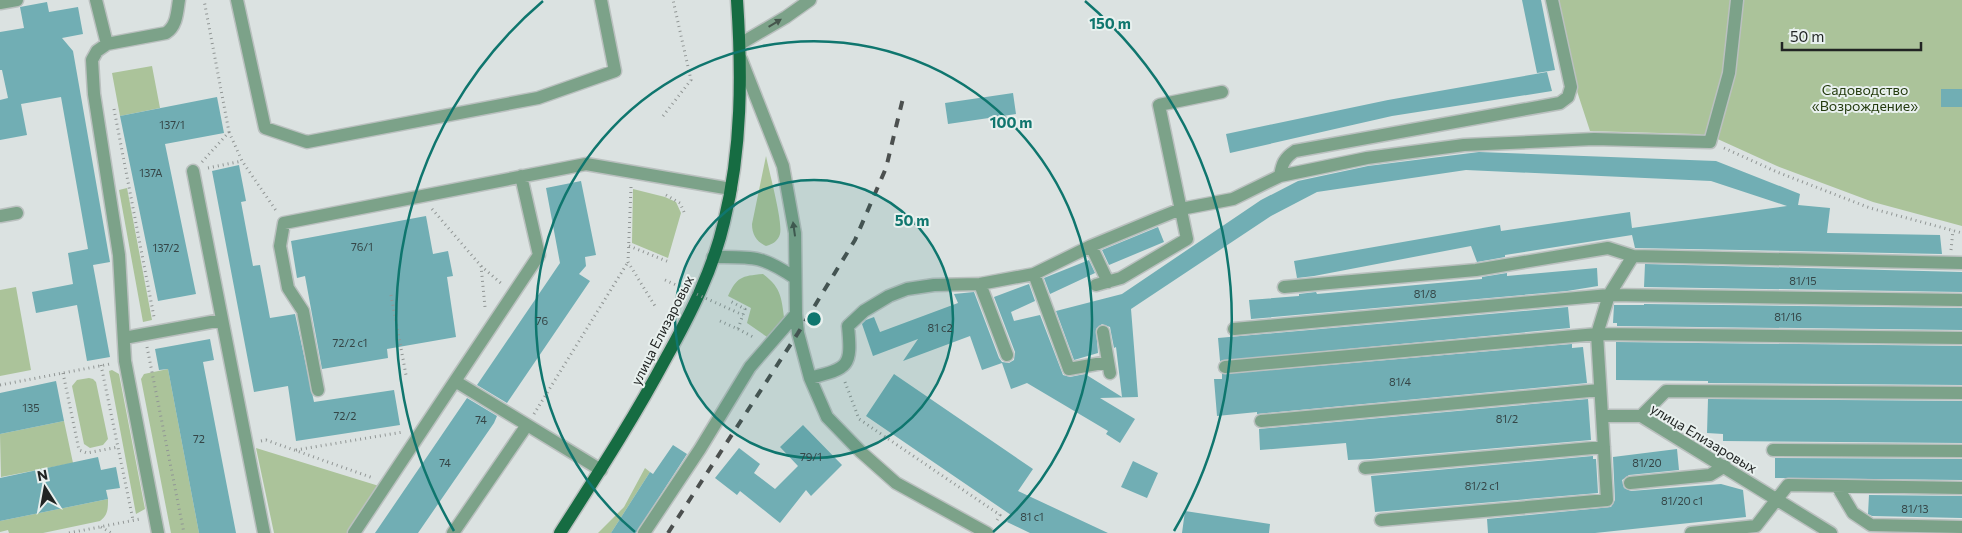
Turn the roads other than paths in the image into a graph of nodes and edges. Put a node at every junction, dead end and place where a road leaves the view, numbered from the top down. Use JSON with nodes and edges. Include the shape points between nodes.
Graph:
{"nodes":[{"id":1,"x":18,"y":0,"type":"edge"},
{"id":2,"x":96,"y":0,"type":"edge"},
{"id":3,"x":180,"y":0,"type":"edge"},
{"id":4,"x":237,"y":0,"type":"edge"},
{"id":5,"x":601,"y":0,"type":"edge"},
{"id":6,"x":736,"y":0,"type":"edge"},
{"id":7,"x":810,"y":0,"type":"edge"},
{"id":8,"x":1552,"y":0,"type":"edge"},
{"id":9,"x":1737,"y":0,"type":"edge"},
{"id":10,"x":0,"y":4,"type":"edge"},
{"id":11,"x":107,"y":44,"type":"junction"},
{"id":12,"x":740,"y":44,"type":"junction"},
{"id":13,"x":741,"y":60,"type":"junction"},
{"id":14,"x":1222,"y":92,"type":"dead end"},
{"id":15,"x":193,"y":171,"type":"road end"},
{"id":16,"x":521,"y":176,"type":"junction"},
{"id":17,"x":1280,"y":176,"type":"junction"},
{"id":18,"x":731,"y":189,"type":"junction"},
{"id":19,"x":1181,"y":209,"type":"junction"},
{"id":20,"x":17,"y":213,"type":"dead end"},
{"id":21,"x":0,"y":216,"type":"edge"},
{"id":22,"x":1091,"y":246,"type":"junction"},
{"id":23,"x":1634,"y":256,"type":"junction"},
{"id":24,"x":713,"y":258,"type":"junction"},
{"id":25,"x":1962,"y":263,"type":"edge"},
{"id":26,"x":1034,"y":274,"type":"junction"},
{"id":27,"x":795,"y":278,"type":"junction"},
{"id":28,"x":980,"y":284,"type":"junction"},
{"id":29,"x":1284,"y":287,"type":"dead end"},
{"id":30,"x":1609,"y":295,"type":"junction"},
{"id":31,"x":1960,"y":300,"type":"dead end"},
{"id":32,"x":796,"y":314,"type":"junction"},
{"id":33,"x":222,"y":320,"type":"junction"},
{"id":34,"x":1234,"y":329,"type":"dead end"},
{"id":35,"x":1103,"y":332,"type":"dead end"},
{"id":36,"x":1597,"y":334,"type":"junction"},
{"id":37,"x":124,"y":338,"type":"junction"},
{"id":38,"x":1962,"y":338,"type":"edge"},
{"id":39,"x":1006,"y":354,"type":"dead end"},
{"id":40,"x":1225,"y":367,"type":"dead end"},
{"id":41,"x":810,"y":378,"type":"junction"},
{"id":42,"x":455,"y":380,"type":"junction"},
{"id":43,"x":318,"y":390,"type":"dead end"},
{"id":44,"x":1600,"y":390,"type":"junction"},
{"id":45,"x":1962,"y":394,"type":"edge"},
{"id":46,"x":1602,"y":416,"type":"junction"},
{"id":47,"x":1641,"y":416,"type":"junction"},
{"id":48,"x":1262,"y":421,"type":"dead end"},
{"id":49,"x":527,"y":425,"type":"junction"},
{"id":50,"x":1604,"y":447,"type":"junction"},
{"id":51,"x":1773,"y":450,"type":"dead end"},
{"id":52,"x":1962,"y":451,"type":"edge"},
{"id":53,"x":1725,"y":466,"type":"junction"},
{"id":54,"x":1366,"y":468,"type":"dead end"},
{"id":55,"x":601,"y":470,"type":"junction"},
{"id":56,"x":1630,"y":483,"type":"dead end"},
{"id":57,"x":1837,"y":486,"type":"junction"},
{"id":58,"x":1962,"y":488,"type":"edge"},
{"id":59,"x":1777,"y":499,"type":"junction"},
{"id":60,"x":1381,"y":520,"type":"dead end"},
{"id":61,"x":1962,"y":527,"type":"edge"},
{"id":62,"x":990,"y":530,"type":"edge"},
{"id":63,"x":158,"y":533,"type":"edge"},
{"id":64,"x":264,"y":533,"type":"edge"},
{"id":65,"x":354,"y":533,"type":"edge"},
{"id":66,"x":453,"y":533,"type":"edge"},
{"id":67,"x":560,"y":533,"type":"edge"},
{"id":68,"x":644,"y":533,"type":"edge"},
{"id":69,"x":1691,"y":533,"type":"edge"},
{"id":70,"x":1831,"y":533,"type":"edge"}],
"edges":[{"from":1,"to":10,"type":"street"},
{"from":2,"to":11,"type":"street"},
{"from":3,"to":11,"type":"street","via":[[171,30]]},
{"from":4,"to":5,"type":"street","via":[[265,128],[307,142],[538,98],[615,71]]},
{"from":6,"to":12,"type":"main road","name":"улица Елизаровых"},
{"from":12,"to":7,"type":"street","one_way":true},
{"from":8,"to":17,"type":"street","via":[[1571,87],[1568,97],[1560,103],[1295,151],[1283,162]]},
{"from":9,"to":17,"type":"street","via":[[1729,73],[1710,142],[1594,139],[1464,145],[1367,158]]},
{"from":11,"to":37,"type":"street","via":[[96,51],[92,73],[119,255]]},
{"from":12,"to":13,"type":"main road","name":"улица Елизаровых"},
{"from":13,"to":18,"type":"main road","name":"улица Елизаровых","via":[[738,142]]},
{"from":27,"to":13,"type":"street","one_way":true,"via":[[795,233],[782,166]]},
{"from":14,"to":19,"type":"street","via":[[1159,105]]},
{"from":15,"to":33,"type":"street"},
{"from":16,"to":18,"type":"street","via":[[586,164]]},
{"from":16,"to":42,"type":"street","via":[[539,255]]},
{"from":16,"to":43,"type":"street","via":[[284,223],[280,246],[288,288],[303,311]]},
{"from":17,"to":19,"type":"street","via":[[1232,199]]},
{"from":18,"to":24,"type":"main road","name":"улица Елизаровых"},
{"from":19,"to":22,"type":"street"},
{"from":19,"to":22,"type":"street","via":[[1187,239],[1120,278],[1102,283]]},
{"from":20,"to":21,"type":"street"},
{"from":22,"to":26,"type":"street"},
{"from":23,"to":25,"type":"street"},
{"from":23,"to":29,"type":"street","via":[[1608,248],[1476,270]]},
{"from":23,"to":30,"type":"street"},
{"from":24,"to":27,"type":"street","via":[[762,259]]},
{"from":24,"to":55,"type":"main road","name":"улица Елизаровых","via":[[702,290],[673,345]]},
{"from":26,"to":28,"type":"street"},
{"from":26,"to":35,"type":"street","via":[[1069,369],[1109,368]]},
{"from":27,"to":32,"type":"street"},
{"from":28,"to":39,"type":"street"},
{"from":28,"to":41,"type":"street","via":[[907,289],[881,301],[848,326],[850,352],[840,370]]},
{"from":30,"to":31,"type":"street"},
{"from":30,"to":34,"type":"street"},
{"from":30,"to":36,"type":"street"},
{"from":32,"to":41,"type":"street"},
{"from":32,"to":68,"type":"street","via":[[750,367]]},
{"from":33,"to":37,"type":"street"},
{"from":33,"to":64,"type":"street"},
{"from":36,"to":38,"type":"street"},
{"from":36,"to":40,"type":"street"},
{"from":36,"to":44,"type":"street"},
{"from":37,"to":63,"type":"street"},
{"from":41,"to":62,"type":"street","via":[[827,417],[888,477],[918,496]]},
{"from":42,"to":49,"type":"street"},
{"from":42,"to":65,"type":"street"},
{"from":44,"to":46,"type":"street"},
{"from":44,"to":48,"type":"street"},
{"from":45,"to":47,"type":"street","via":[[1666,391]]},
{"from":46,"to":47,"type":"street","name":"улица Елизаровых"},
{"from":46,"to":50,"type":"street"},
{"from":47,"to":53,"type":"street","name":"улица Елизаровых"},
{"from":49,"to":55,"type":"street"},
{"from":49,"to":66,"type":"street"},
{"from":50,"to":54,"type":"street"},
{"from":50,"to":60,"type":"street","via":[[1607,500]]},
{"from":51,"to":52,"type":"street"},
{"from":53,"to":56,"type":"street","via":[[1710,475]]},
{"from":53,"to":59,"type":"street","name":"улица Елизаровых"},
{"from":55,"to":67,"type":"main road","name":"улица Елизаровых"},
{"from":57,"to":58,"type":"street"},
{"from":57,"to":59,"type":"street","via":[[1788,485]]},
{"from":57,"to":61,"type":"street","via":[[1853,513],[1870,525]]},
{"from":59,"to":69,"type":"street","via":[[1756,526]]},
{"from":59,"to":70,"type":"street","name":"улица Елизаровых"}]}
